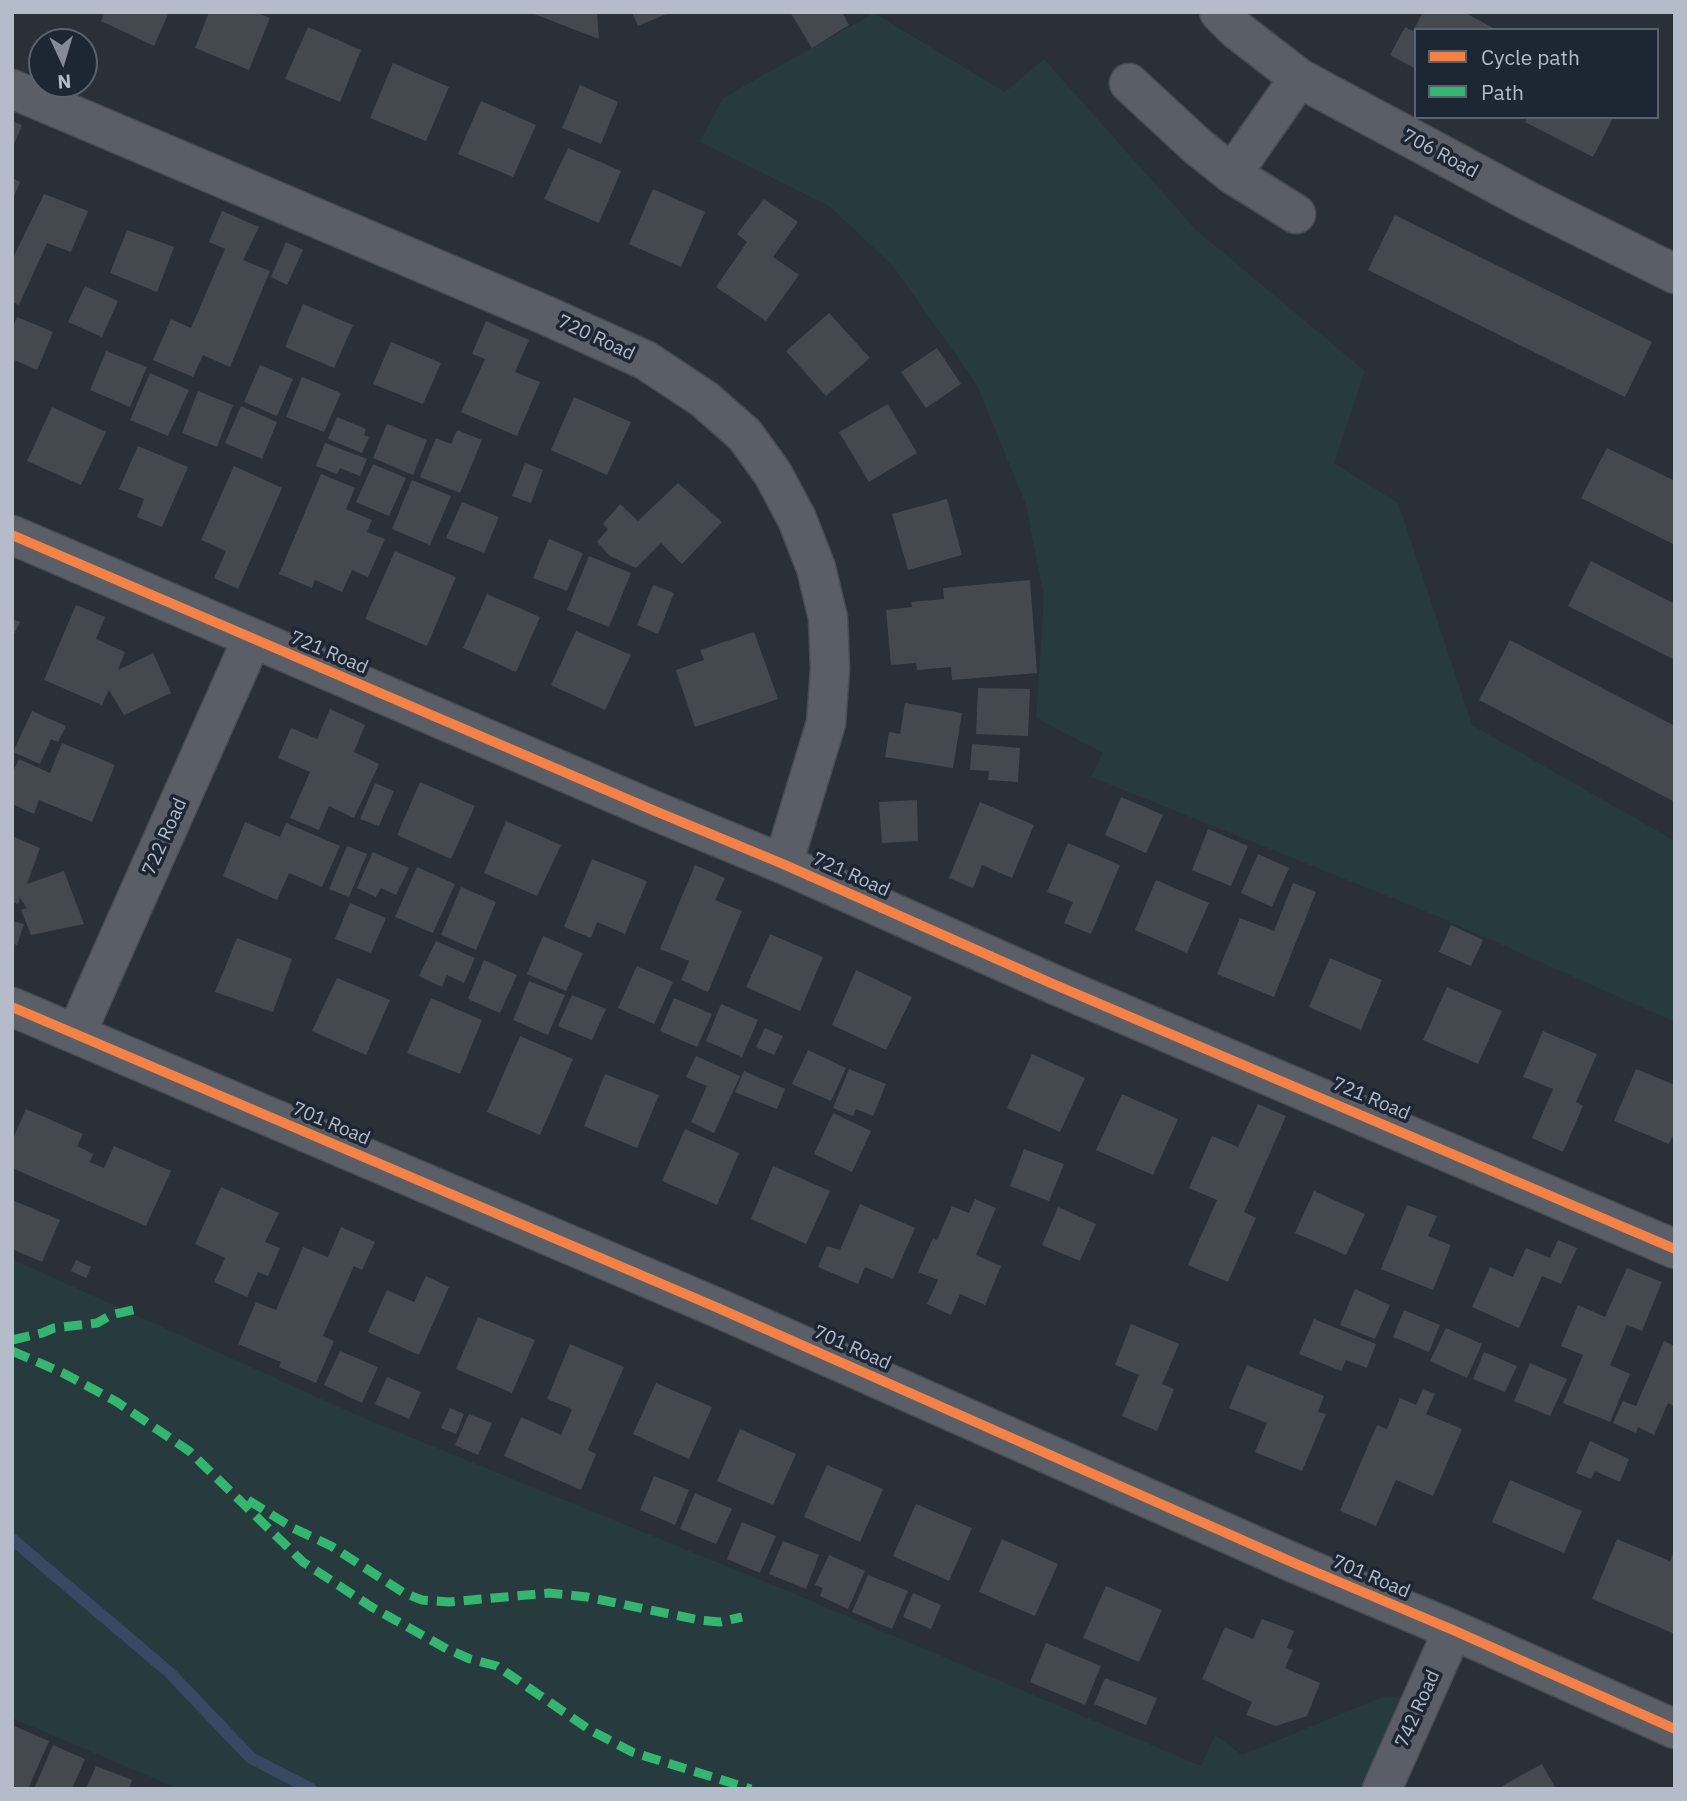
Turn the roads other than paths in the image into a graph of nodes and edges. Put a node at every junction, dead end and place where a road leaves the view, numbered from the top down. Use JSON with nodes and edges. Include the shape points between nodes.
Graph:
{"nodes":[{"id":1,"x":1219,"y":12,"type":"edge"},
{"id":2,"x":1299,"y":78,"type":"junction"},
{"id":3,"x":1129,"y":83,"type":"dead end"},
{"id":4,"x":12,"y":89,"type":"edge"},
{"id":5,"x":1231,"y":174,"type":"junction"},
{"id":6,"x":1296,"y":214,"type":"dead end"},
{"id":7,"x":1675,"y":274,"type":"edge"},
{"id":8,"x":12,"y":535,"type":"edge"},
{"id":9,"x":252,"y":639,"type":"junction"},
{"id":10,"x":783,"y":864,"type":"junction"},
{"id":11,"x":12,"y":1007,"type":"edge"},
{"id":12,"x":76,"y":1034,"type":"junction"},
{"id":13,"x":1675,"y":1249,"type":"edge"},
{"id":14,"x":1453,"y":1630,"type":"junction"},
{"id":15,"x":1675,"y":1729,"type":"edge"},
{"id":16,"x":1382,"y":1789,"type":"edge"}],
"edges":[{"from":1,"to":2,"type":"street","name":"706 Road"},
{"from":2,"to":5,"type":"street"},
{"from":2,"to":7,"type":"street","name":"706 Road"},
{"from":3,"to":5,"type":"street"},
{"from":4,"to":10,"type":"street","name":"720 Road","via":[[645,360],[704,400],[744,435],[773,474],[797,519],[828,618],[826,723]]},
{"from":5,"to":6,"type":"street"},
{"from":8,"to":9,"type":"street","name":"721 Road"},
{"from":9,"to":10,"type":"street","name":"721 Road"},
{"from":9,"to":12,"type":"street","name":"722 Road"},
{"from":10,"to":13,"type":"street","name":"721 Road"},
{"from":11,"to":12,"type":"street","name":"701 Road"},
{"from":12,"to":14,"type":"street","name":"701 Road","via":[[718,1308]]},
{"from":14,"to":15,"type":"street","name":"701 Road"},
{"from":14,"to":16,"type":"street","name":"742 Road"}]}
